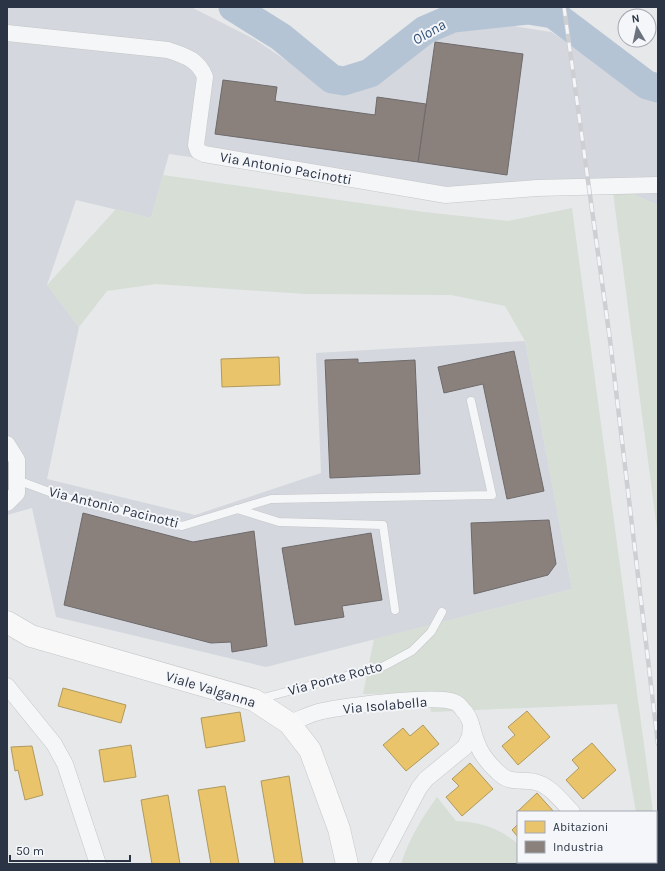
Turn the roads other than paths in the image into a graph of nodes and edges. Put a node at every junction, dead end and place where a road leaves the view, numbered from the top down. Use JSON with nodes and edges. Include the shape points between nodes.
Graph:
{"nodes":[{"id":1,"x":7,"y":33,"type":"edge"},
{"id":2,"x":658,"y":185,"type":"edge"},
{"id":3,"x":471,"y":402,"type":"dead end"},
{"id":4,"x":7,"y":444,"type":"edge"},
{"id":5,"x":17,"y":480,"type":"junction"},
{"id":6,"x":7,"y":503,"type":"edge"},
{"id":7,"x":237,"y":509,"type":"junction"},
{"id":8,"x":394,"y":610,"type":"dead end"},
{"id":9,"x":442,"y":612,"type":"dead end"},
{"id":10,"x":7,"y":622,"type":"edge"},
{"id":11,"x":7,"y":686,"type":"edge"},
{"id":12,"x":254,"y":700,"type":"junction"},
{"id":13,"x":289,"y":723,"type":"junction"},
{"id":14,"x":471,"y":723,"type":"junction"},
{"id":15,"x":571,"y":811,"type":"edge"},
{"id":16,"x":98,"y":864,"type":"edge"},
{"id":17,"x":346,"y":864,"type":"edge"},
{"id":18,"x":379,"y":864,"type":"edge"}],
"edges":[{"from":1,"to":2,"type":"street","name":"Via Antonio Pacinotti","via":[[168,50],[191,59],[201,67],[205,77],[196,146],[198,151],[204,154],[446,195],[537,188]]},
{"from":3,"to":7,"type":"lane","name":"Via Antonio Pacinotti","via":[[492,495],[271,499]]},
{"from":4,"to":5,"type":"street","via":[[17,460]]},
{"from":5,"to":6,"type":"street","via":[[17,493]]},
{"from":5,"to":7,"type":"lane","name":"Via Antonio Pacinotti","via":[[63,497],[182,526]]},
{"from":7,"to":8,"type":"lane","via":[[279,522],[383,525]]},
{"from":9,"to":12,"type":"lane","name":"Via Ponte Rotto","via":[[431,632],[412,650],[384,666]]},
{"from":10,"to":12,"type":"main road","name":"Viale Valganna","via":[[31,636]]},
{"from":11,"to":16,"type":"street","via":[[54,744],[65,764]]},
{"from":12,"to":13,"type":"main road","name":"Viale Valganna"},
{"from":13,"to":14,"type":"street","name":"Via Isolabella","via":[[316,713],[409,700],[454,702],[464,710]]},
{"from":13,"to":17,"type":"main road","name":"Viale Valganna","via":[[310,750],[339,830]]},
{"from":14,"to":15,"type":"street","name":"Via Isolabella","via":[[484,756],[501,775],[508,780],[543,785]]},
{"from":14,"to":18,"type":"street","via":[[470,736],[465,747],[426,779],[413,797]]}]}
